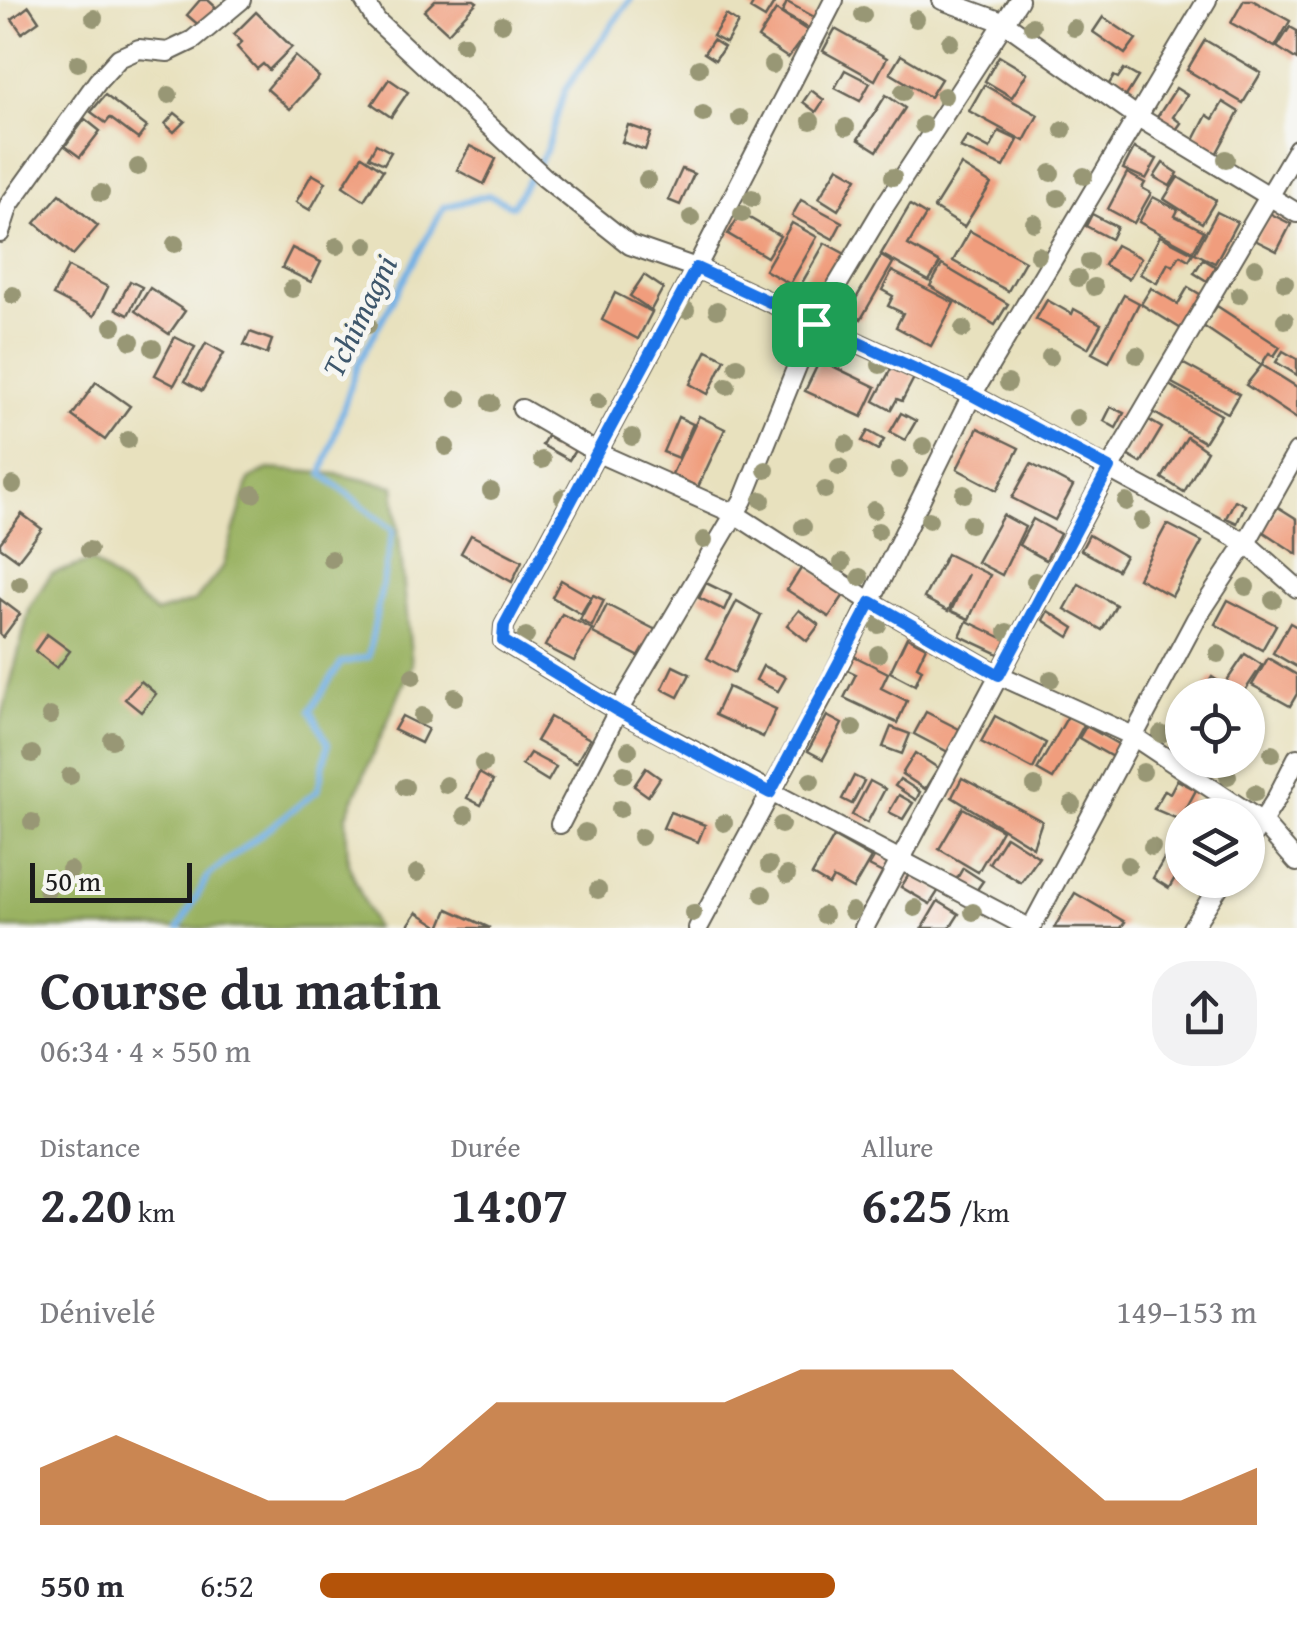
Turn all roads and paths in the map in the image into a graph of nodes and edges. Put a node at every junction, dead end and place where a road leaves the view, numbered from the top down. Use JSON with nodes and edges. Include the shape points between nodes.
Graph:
{"nodes":[{"id":1,"x":241,"y":0,"type":"edge"},
{"id":2,"x":364,"y":0,"type":"edge"},
{"id":3,"x":834,"y":0,"type":"edge"},
{"id":4,"x":942,"y":0,"type":"edge"},
{"id":5,"x":1019,"y":0,"type":"edge"},
{"id":6,"x":1207,"y":0,"type":"edge"},
{"id":7,"x":1005,"y":23,"type":"junction"},
{"id":8,"x":1138,"y":116,"type":"junction"},
{"id":9,"x":1297,"y":149,"type":"edge"},
{"id":10,"x":1270,"y":197,"type":"junction"},
{"id":11,"x":1297,"y":213,"type":"edge"},
{"id":12,"x":0,"y":233,"type":"edge"},
{"id":13,"x":696,"y":268,"type":"junction"},
{"id":14,"x":814,"y":324,"type":"junction"},
{"id":15,"x":972,"y":395,"type":"junction"},
{"id":16,"x":522,"y":409,"type":"dead end"},
{"id":17,"x":1297,"y":452,"type":"edge"},
{"id":18,"x":598,"y":453,"type":"junction"},
{"id":19,"x":1109,"y":468,"type":"junction"},
{"id":20,"x":735,"y":514,"type":"junction"},
{"id":21,"x":1246,"y":544,"type":"junction"},
{"id":22,"x":1297,"y":588,"type":"edge"},
{"id":23,"x":871,"y":602,"type":"junction"},
{"id":24,"x":999,"y":675,"type":"junction"},
{"id":25,"x":618,"y":711,"type":"junction"},
{"id":26,"x":1132,"y":736,"type":"junction"},
{"id":27,"x":1297,"y":758,"type":"edge"},
{"id":28,"x":770,"y":793,"type":"junction"},
{"id":29,"x":1226,"y":798,"type":"edge"},
{"id":30,"x":1265,"y":817,"type":"edge"},
{"id":31,"x":560,"y":824,"type":"dead end"},
{"id":32,"x":1265,"y":825,"type":"edge"},
{"id":33,"x":902,"y":860,"type":"junction"},
{"id":34,"x":1297,"y":862,"type":"edge"},
{"id":35,"x":1212,"y":898,"type":"edge"},
{"id":36,"x":698,"y":928,"type":"edge"},
{"id":37,"x":864,"y":928,"type":"edge"},
{"id":38,"x":1030,"y":928,"type":"edge"},
{"id":39,"x":1192,"y":928,"type":"edge"}],
"edges":[{"from":1,"to":12,"type":"street","via":[[168,52],[140,49],[119,58],[9,206]]},
{"from":2,"to":13,"type":"street","via":[[376,20],[544,177],[630,245]]},
{"from":3,"to":13,"type":"street"},
{"from":4,"to":7,"type":"street"},
{"from":5,"to":7,"type":"street"},
{"from":6,"to":8,"type":"street"},
{"from":7,"to":8,"type":"street"},
{"from":7,"to":14,"type":"street"},
{"from":8,"to":10,"type":"street"},
{"from":8,"to":15,"type":"street"},
{"from":9,"to":10,"type":"street"},
{"from":10,"to":11,"type":"street"},
{"from":10,"to":19,"type":"street"},
{"from":13,"to":14,"type":"street"},
{"from":13,"to":18,"type":"street"},
{"from":14,"to":15,"type":"street"},
{"from":14,"to":20,"type":"street"},
{"from":15,"to":19,"type":"street"},
{"from":15,"to":23,"type":"street"},
{"from":16,"to":18,"type":"street"},
{"from":17,"to":21,"type":"street"},
{"from":18,"to":20,"type":"street"},
{"from":18,"to":25,"type":"street","via":[[504,626],[503,641]]},
{"from":19,"to":21,"type":"street"},
{"from":19,"to":24,"type":"street"},
{"from":20,"to":23,"type":"street"},
{"from":20,"to":25,"type":"street"},
{"from":21,"to":22,"type":"street"},
{"from":21,"to":26,"type":"street"},
{"from":23,"to":24,"type":"street"},
{"from":23,"to":28,"type":"street"},
{"from":24,"to":26,"type":"street"},
{"from":24,"to":33,"type":"street"},
{"from":25,"to":28,"type":"street"},
{"from":25,"to":31,"type":"street"},
{"from":26,"to":29,"type":"street"},
{"from":26,"to":38,"type":"street"},
{"from":27,"to":30,"type":"street"},
{"from":28,"to":33,"type":"street"},
{"from":28,"to":36,"type":"street"},
{"from":32,"to":34,"type":"street"},
{"from":33,"to":37,"type":"street"},
{"from":33,"to":38,"type":"street"},
{"from":35,"to":39,"type":"street"}]}
